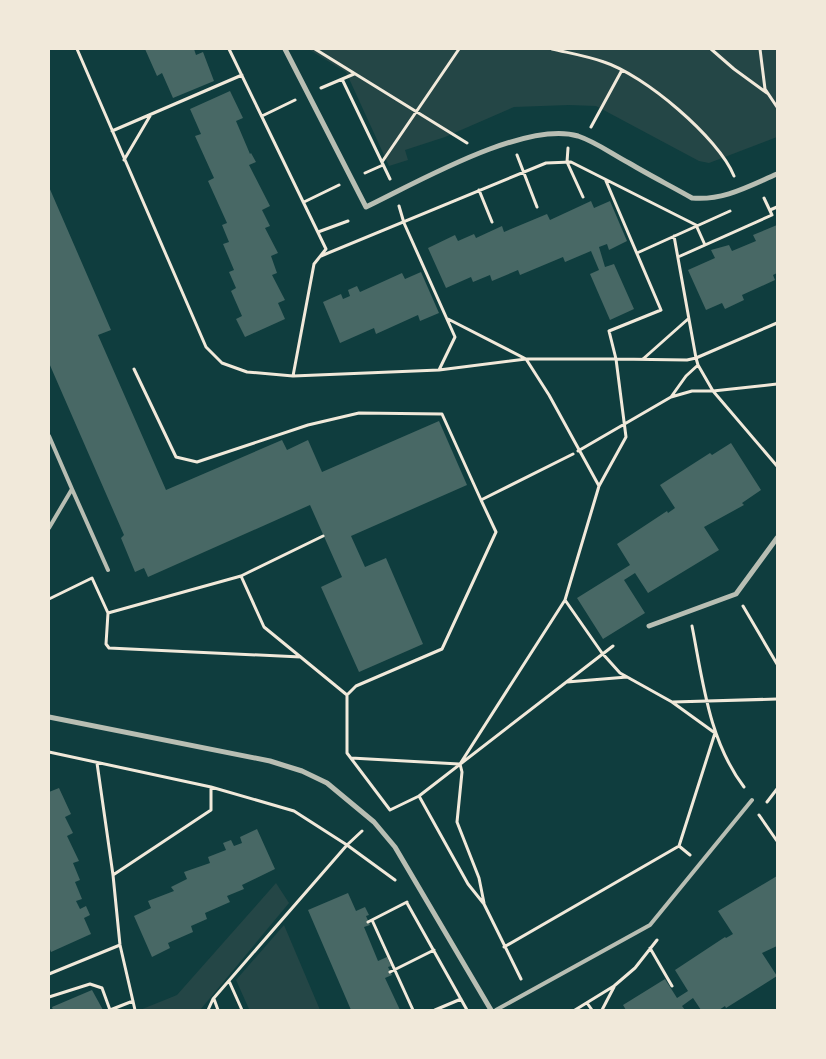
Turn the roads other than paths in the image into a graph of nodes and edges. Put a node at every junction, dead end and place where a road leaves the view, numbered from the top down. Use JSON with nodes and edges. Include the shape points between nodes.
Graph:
{"nodes":[{"id":1,"x":285,"y":49,"type":"edge"},
{"id":2,"x":777,"y":174,"type":"edge"},
{"id":3,"x":49,"y":436,"type":"edge"},
{"id":4,"x":72,"y":489,"type":"junction"},
{"id":5,"x":49,"y":528,"type":"edge"},
{"id":6,"x":777,"y":538,"type":"edge"},
{"id":7,"x":108,"y":570,"type":"dead end"},
{"id":8,"x":649,"y":626,"type":"dead end"},
{"id":9,"x":49,"y":717,"type":"edge"},
{"id":10,"x":752,"y":800,"type":"dead end"},
{"id":11,"x":491,"y":1010,"type":"edge"},
{"id":12,"x":496,"y":1010,"type":"edge"}],
"edges":[{"from":1,"to":2,"type":"street","via":[[366,207],[482,152],[552,133],[585,139],[692,198],[714,199]]},
{"from":3,"to":4,"type":"lane"},
{"from":4,"to":5,"type":"lane"},
{"from":4,"to":7,"type":"lane"},
{"from":6,"to":8,"type":"street","via":[[736,594]]},
{"from":9,"to":11,"type":"street","via":[[270,761],[327,783],[374,822],[395,847]]},
{"from":10,"to":12,"type":"lane","via":[[657,919]]}]}
